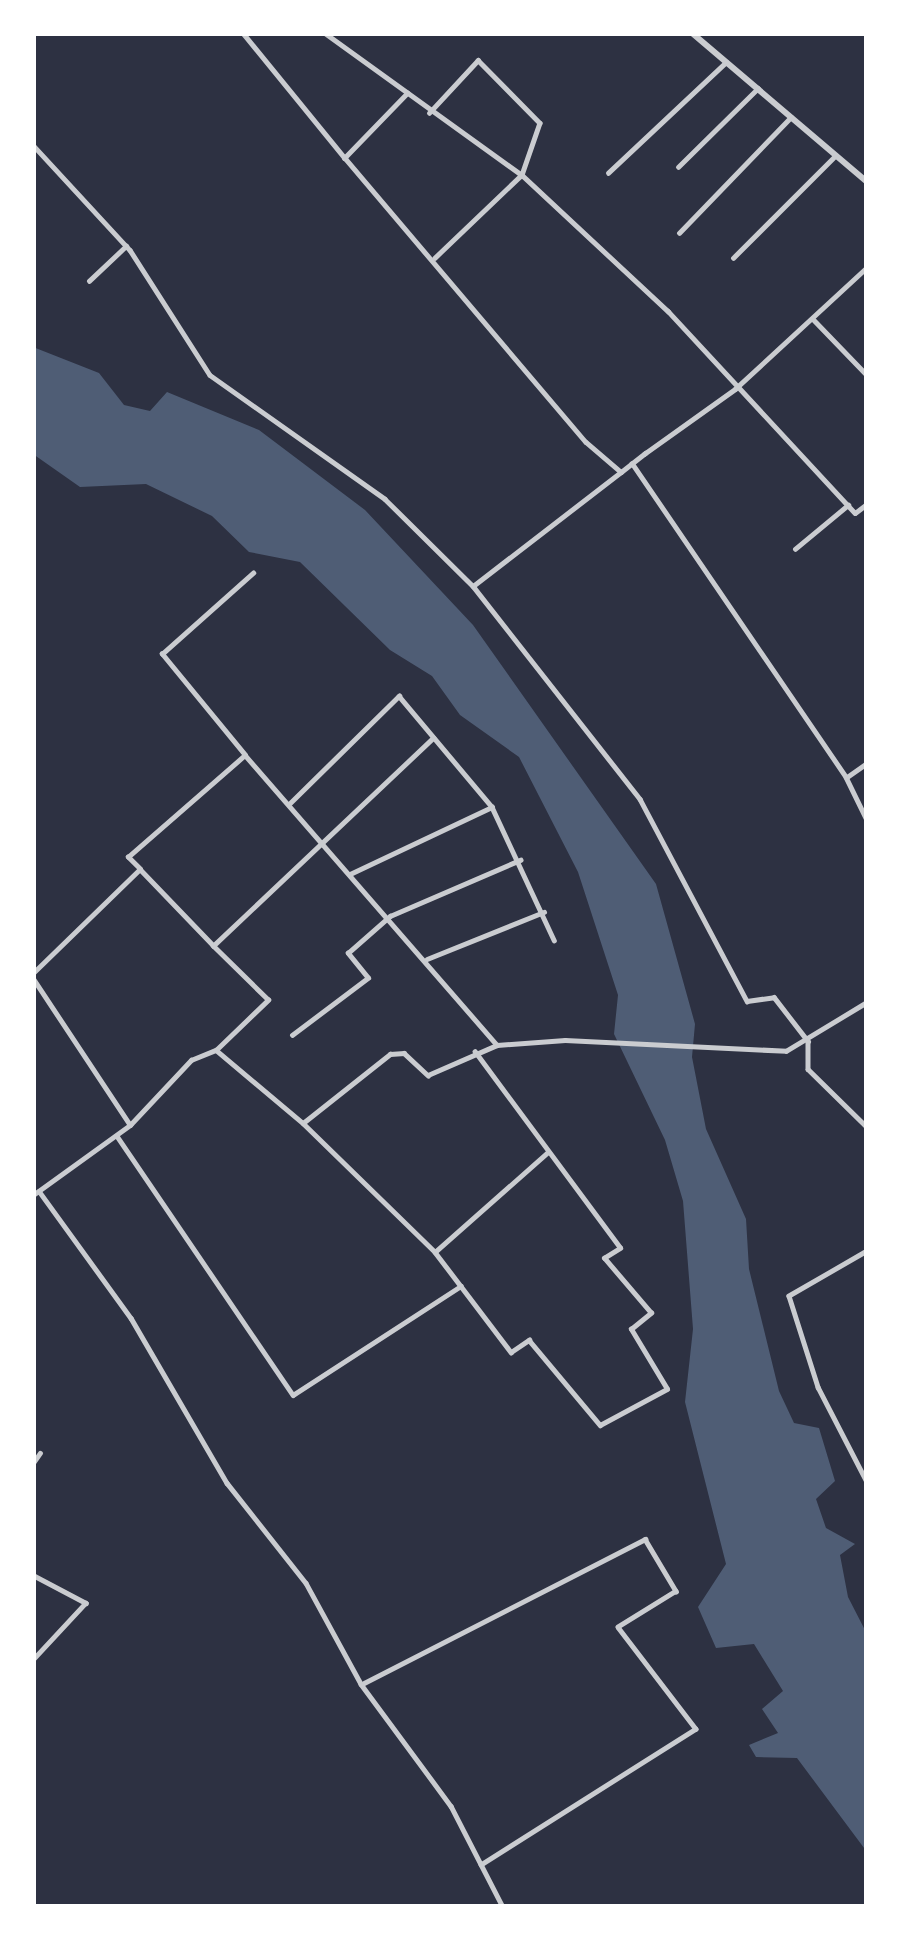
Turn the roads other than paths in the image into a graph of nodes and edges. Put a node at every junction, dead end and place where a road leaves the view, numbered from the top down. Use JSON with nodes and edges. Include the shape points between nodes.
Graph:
{"nodes":[{"id":1,"x":243,"y":33,"type":"edge"},
{"id":2,"x":325,"y":33,"type":"edge"},
{"id":3,"x":692,"y":33,"type":"edge"},
{"id":4,"x":727,"y":61,"type":"junction"},
{"id":5,"x":758,"y":88,"type":"junction"},
{"id":6,"x":409,"y":94,"type":"junction"},
{"id":7,"x":429,"y":113,"type":"junction"},
{"id":8,"x":791,"y":117,"type":"junction"},
{"id":9,"x":33,"y":145,"type":"edge"},
{"id":10,"x":836,"y":155,"type":"junction"},
{"id":11,"x":345,"y":158,"type":"junction"},
{"id":12,"x":678,"y":167,"type":"dead end"},
{"id":13,"x":608,"y":173,"type":"dead end"},
{"id":14,"x":521,"y":175,"type":"junction"},
{"id":15,"x":867,"y":182,"type":"edge"},
{"id":16,"x":679,"y":233,"type":"dead end"},
{"id":17,"x":126,"y":246,"type":"junction"},
{"id":18,"x":434,"y":258,"type":"junction"},
{"id":19,"x":733,"y":258,"type":"dead end"},
{"id":20,"x":867,"y":267,"type":"edge"},
{"id":21,"x":89,"y":281,"type":"dead end"},
{"id":22,"x":814,"y":320,"type":"junction"},
{"id":23,"x":867,"y":375,"type":"edge"},
{"id":24,"x":735,"y":389,"type":"junction"},
{"id":25,"x":645,"y":453,"type":"junction"},
{"id":26,"x":632,"y":463,"type":"junction"},
{"id":27,"x":621,"y":472,"type":"junction"},
{"id":28,"x":867,"y":504,"type":"edge"},
{"id":29,"x":848,"y":505,"type":"junction"},
{"id":30,"x":795,"y":549,"type":"dead end"},
{"id":31,"x":253,"y":573,"type":"dead end"},
{"id":32,"x":473,"y":586,"type":"junction"},
{"id":33,"x":433,"y":738,"type":"junction"},
{"id":34,"x":245,"y":754,"type":"junction"},
{"id":35,"x":867,"y":763,"type":"edge"},
{"id":36,"x":846,"y":777,"type":"junction"},
{"id":37,"x":290,"y":802,"type":"junction"},
{"id":38,"x":492,"y":806,"type":"junction"},
{"id":39,"x":867,"y":820,"type":"edge"},
{"id":40,"x":325,"y":845,"type":"junction"},
{"id":41,"x":520,"y":860,"type":"junction"},
{"id":42,"x":140,"y":869,"type":"junction"},
{"id":43,"x":350,"y":874,"type":"junction"},
{"id":44,"x":544,"y":912,"type":"junction"},
{"id":45,"x":390,"y":916,"type":"junction"},
{"id":46,"x":554,"y":940,"type":"dead end"},
{"id":47,"x":214,"y":946,"type":"junction"},
{"id":48,"x":427,"y":959,"type":"junction"},
{"id":49,"x":33,"y":976,"type":"edge"},
{"id":50,"x":867,"y":1002,"type":"edge"},
{"id":51,"x":292,"y":1035,"type":"dead end"},
{"id":52,"x":808,"y":1041,"type":"junction"},
{"id":53,"x":497,"y":1045,"type":"junction"},
{"id":54,"x":216,"y":1050,"type":"junction"},
{"id":55,"x":475,"y":1052,"type":"junction"},
{"id":56,"x":302,"y":1123,"type":"junction"},
{"id":57,"x":130,"y":1125,"type":"junction"},
{"id":58,"x":867,"y":1127,"type":"edge"},
{"id":59,"x":117,"y":1136,"type":"junction"},
{"id":60,"x":547,"y":1153,"type":"junction"},
{"id":61,"x":36,"y":1193,"type":"edge"},
{"id":62,"x":867,"y":1251,"type":"edge"},
{"id":63,"x":435,"y":1252,"type":"junction"},
{"id":64,"x":461,"y":1286,"type":"junction"},
{"id":65,"x":40,"y":1454,"type":"dead end"},
{"id":66,"x":33,"y":1463,"type":"edge"},
{"id":67,"x":867,"y":1482,"type":"edge"},
{"id":68,"x":33,"y":1575,"type":"edge"},
{"id":69,"x":33,"y":1660,"type":"edge"},
{"id":70,"x":362,"y":1684,"type":"junction"},
{"id":71,"x":481,"y":1865,"type":"junction"},
{"id":72,"x":503,"y":1907,"type":"edge"}],
"edges":[{"from":1,"to":11,"type":"street"},
{"from":2,"to":6,"type":"street"},
{"from":3,"to":4,"type":"street"},
{"from":4,"to":5,"type":"street"},
{"from":4,"to":13,"type":"street"},
{"from":5,"to":8,"type":"street"},
{"from":5,"to":12,"type":"street"},
{"from":6,"to":7,"type":"street"},
{"from":6,"to":11,"type":"street"},
{"from":7,"to":14,"type":"street"},
{"from":7,"to":14,"type":"street","via":[[480,60],[540,123]]},
{"from":8,"to":10,"type":"street"},
{"from":8,"to":16,"type":"street"},
{"from":9,"to":17,"type":"street"},
{"from":10,"to":15,"type":"street"},
{"from":10,"to":19,"type":"street"},
{"from":11,"to":18,"type":"street"},
{"from":14,"to":18,"type":"street"},
{"from":14,"to":24,"type":"street","via":[[668,311]]},
{"from":17,"to":21,"type":"street"},
{"from":17,"to":32,"type":"street","via":[[188,330],[210,375],[386,499]]},
{"from":18,"to":27,"type":"street","via":[[586,442]]},
{"from":20,"to":22,"type":"street"},
{"from":22,"to":23,"type":"street"},
{"from":22,"to":24,"type":"street"},
{"from":24,"to":25,"type":"street"},
{"from":24,"to":29,"type":"street"},
{"from":25,"to":26,"type":"street"},
{"from":25,"to":27,"type":"street"},
{"from":26,"to":27,"type":"street"},
{"from":26,"to":36,"type":"street"},
{"from":27,"to":32,"type":"street"},
{"from":28,"to":29,"type":"street","via":[[855,513]]},
{"from":29,"to":30,"type":"street"},
{"from":31,"to":34,"type":"street","via":[[162,654]]},
{"from":32,"to":52,"type":"street","via":[[640,799],[747,1001],[774,997]]},
{"from":33,"to":37,"type":"street","via":[[399,696]]},
{"from":33,"to":38,"type":"street"},
{"from":33,"to":40,"type":"street"},
{"from":34,"to":37,"type":"street"},
{"from":34,"to":42,"type":"street","via":[[128,856]]},
{"from":35,"to":36,"type":"street"},
{"from":36,"to":39,"type":"street"},
{"from":37,"to":40,"type":"street"},
{"from":38,"to":41,"type":"street"},
{"from":38,"to":43,"type":"street"},
{"from":40,"to":43,"type":"street"},
{"from":40,"to":47,"type":"street"},
{"from":41,"to":44,"type":"street"},
{"from":41,"to":45,"type":"street"},
{"from":42,"to":47,"type":"street"},
{"from":42,"to":49,"type":"street"},
{"from":43,"to":45,"type":"street"},
{"from":44,"to":46,"type":"street"},
{"from":44,"to":48,"type":"street"},
{"from":45,"to":48,"type":"street"},
{"from":45,"to":51,"type":"street","via":[[348,953],[368,978]]},
{"from":47,"to":54,"type":"street","via":[[268,1000]]},
{"from":48,"to":53,"type":"street"},
{"from":49,"to":57,"type":"street"},
{"from":50,"to":52,"type":"street"},
{"from":52,"to":53,"type":"street","via":[[786,1051],[565,1040]]},
{"from":52,"to":58,"type":"street","via":[[808,1069]]},
{"from":53,"to":55,"type":"street"},
{"from":54,"to":56,"type":"street"},
{"from":54,"to":57,"type":"street","via":[[191,1060]]},
{"from":55,"to":56,"type":"street","via":[[428,1075],[404,1053],[390,1054]]},
{"from":55,"to":60,"type":"street"},
{"from":56,"to":63,"type":"street"},
{"from":57,"to":59,"type":"street"},
{"from":59,"to":61,"type":"street"},
{"from":59,"to":64,"type":"street","via":[[293,1396]]},
{"from":60,"to":63,"type":"street"},
{"from":60,"to":64,"type":"street","via":[[620,1248],[604,1258],[651,1312],[631,1330],[667,1389],[600,1425],[529,1340],[511,1352]]},
{"from":61,"to":70,"type":"street","via":[[131,1318],[227,1483],[306,1583]]},
{"from":62,"to":67,"type":"street","via":[[789,1296],[818,1387]]},
{"from":63,"to":64,"type":"street"},
{"from":65,"to":66,"type":"street"},
{"from":68,"to":69,"type":"street","via":[[86,1603]]},
{"from":70,"to":71,"type":"street","via":[[451,1806]]},
{"from":70,"to":71,"type":"street","via":[[645,1539],[676,1591],[618,1627],[696,1729]]},
{"from":71,"to":72,"type":"street"}]}
